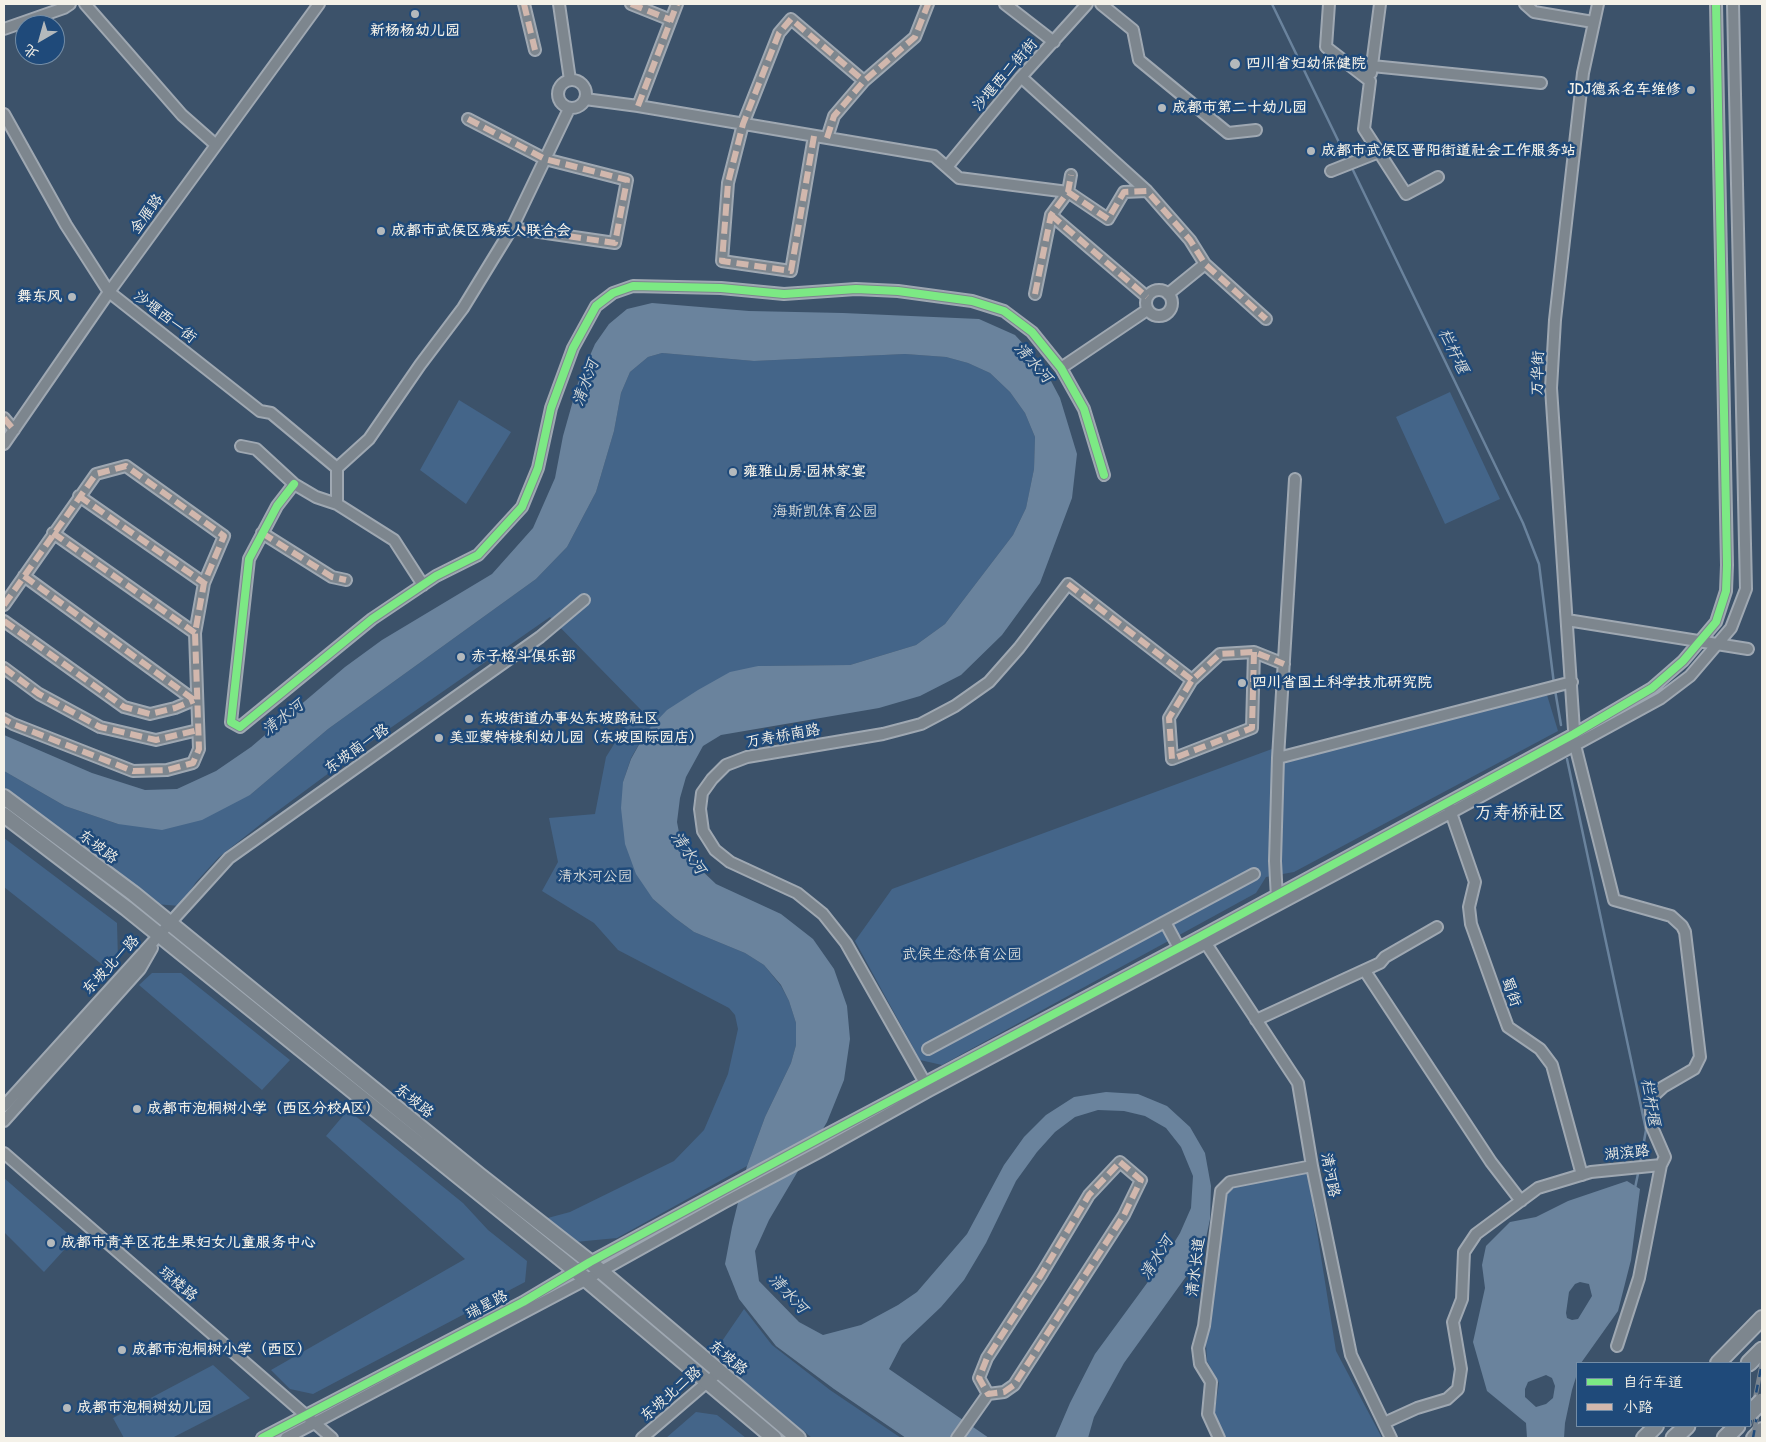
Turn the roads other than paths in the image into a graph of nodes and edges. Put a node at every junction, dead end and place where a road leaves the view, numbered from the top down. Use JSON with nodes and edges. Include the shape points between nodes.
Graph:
{"nodes":[{"id":1,"x":70,"y":4,"type":"edge"},
{"id":2,"x":85,"y":4,"type":"edge"},
{"id":3,"x":319,"y":4,"type":"edge"},
{"id":4,"x":524,"y":4,"type":"edge"},
{"id":5,"x":559,"y":4,"type":"edge"},
{"id":6,"x":631,"y":4,"type":"edge"},
{"id":7,"x":677,"y":4,"type":"edge"},
{"id":8,"x":928,"y":4,"type":"edge"},
{"id":9,"x":1005,"y":4,"type":"edge"},
{"id":10,"x":1087,"y":4,"type":"edge"},
{"id":11,"x":1101,"y":4,"type":"edge"},
{"id":12,"x":1329,"y":4,"type":"edge"},
{"id":13,"x":1380,"y":4,"type":"edge"},
{"id":14,"x":1524,"y":4,"type":"edge"},
{"id":15,"x":1598,"y":4,"type":"edge"},
{"id":16,"x":1716,"y":4,"type":"edge"},
{"id":17,"x":1733,"y":4,"type":"edge"},
{"id":18,"x":671,"y":20,"type":"junction"},
{"id":19,"x":1593,"y":22,"type":"junction"},
{"id":20,"x":4,"y":29,"type":"edge"},
{"id":21,"x":1054,"y":42,"type":"junction"},
{"id":22,"x":535,"y":50,"type":"dead end"},
{"id":23,"x":1372,"y":66,"type":"junction"},
{"id":24,"x":1021,"y":77,"type":"junction"},
{"id":25,"x":570,"y":80,"type":"junction"},
{"id":26,"x":864,"y":81,"type":"junction"},
{"id":27,"x":1370,"y":81,"type":"junction"},
{"id":28,"x":1541,"y":82,"type":"dead end"},
{"id":29,"x":585,"y":99,"type":"junction"},
{"id":30,"x":638,"y":106,"type":"junction"},
{"id":31,"x":569,"y":109,"type":"junction"},
{"id":32,"x":4,"y":114,"type":"edge"},
{"id":33,"x":468,"y":120,"type":"dead end"},
{"id":34,"x":743,"y":124,"type":"junction"},
{"id":35,"x":1256,"y":130,"type":"dead end"},
{"id":36,"x":814,"y":136,"type":"junction"},
{"id":37,"x":827,"y":138,"type":"junction"},
{"id":38,"x":216,"y":145,"type":"junction"},
{"id":39,"x":1379,"y":152,"type":"junction"},
{"id":40,"x":544,"y":159,"type":"junction"},
{"id":41,"x":947,"y":167,"type":"junction"},
{"id":42,"x":1331,"y":170,"type":"dead end"},
{"id":43,"x":1071,"y":175,"type":"dead end"},
{"id":44,"x":1438,"y":177,"type":"dead end"},
{"id":45,"x":1147,"y":191,"type":"junction"},
{"id":46,"x":1068,"y":192,"type":"junction"},
{"id":47,"x":1052,"y":215,"type":"junction"},
{"id":48,"x":512,"y":228,"type":"junction"},
{"id":49,"x":1205,"y":264,"type":"junction"},
{"id":50,"x":109,"y":292,"type":"junction"},
{"id":51,"x":1035,"y":294,"type":"dead end"},
{"id":52,"x":1168,"y":294,"type":"junction"},
{"id":53,"x":1147,"y":298,"type":"junction"},
{"id":54,"x":1147,"y":310,"type":"junction"},
{"id":55,"x":1266,"y":319,"type":"dead end"},
{"id":56,"x":1061,"y":368,"type":"junction"},
{"id":57,"x":4,"y":418,"type":"edge"},
{"id":58,"x":14,"y":430,"type":"junction"},
{"id":59,"x":4,"y":444,"type":"edge"},
{"id":60,"x":241,"y":446,"type":"dead end"},
{"id":61,"x":337,"y":468,"type":"junction"},
{"id":62,"x":1104,"y":475,"type":"dead end"},
{"id":63,"x":1295,"y":479,"type":"dead end"},
{"id":64,"x":294,"y":484,"type":"junction"},
{"id":65,"x":79,"y":496,"type":"junction"},
{"id":66,"x":337,"y":504,"type":"junction"},
{"id":67,"x":262,"y":533,"type":"junction"},
{"id":68,"x":53,"y":534,"type":"junction"},
{"id":69,"x":24,"y":576,"type":"junction"},
{"id":70,"x":346,"y":580,"type":"dead end"},
{"id":71,"x":204,"y":583,"type":"junction"},
{"id":72,"x":423,"y":585,"type":"junction"},
{"id":73,"x":584,"y":600,"type":"dead end"},
{"id":74,"x":4,"y":604,"type":"edge"},
{"id":75,"x":1567,"y":620,"type":"junction"},
{"id":76,"x":4,"y":621,"type":"edge"},
{"id":77,"x":195,"y":633,"type":"junction"},
{"id":78,"x":1700,"y":641,"type":"junction"},
{"id":79,"x":1716,"y":644,"type":"junction"},
{"id":80,"x":1748,"y":649,"type":"dead end"},
{"id":81,"x":1254,"y":652,"type":"junction"},
{"id":82,"x":1284,"y":664,"type":"junction"},
{"id":83,"x":4,"y":668,"type":"edge"},
{"id":84,"x":1192,"y":680,"type":"junction"},
{"id":85,"x":1572,"y":682,"type":"junction"},
{"id":86,"x":4,"y":719,"type":"edge"},
{"id":87,"x":198,"y":730,"type":"junction"},
{"id":88,"x":1574,"y":734,"type":"junction"},
{"id":89,"x":1575,"y":745,"type":"junction"},
{"id":90,"x":1278,"y":758,"type":"junction"},
{"id":91,"x":4,"y":797,"type":"edge"},
{"id":92,"x":1448,"y":802,"type":"junction"},
{"id":93,"x":1452,"y":812,"type":"junction"},
{"id":94,"x":4,"y":815,"type":"edge"},
{"id":95,"x":1254,"y":874,"type":"dead end"},
{"id":96,"x":1277,"y":900,"type":"junction"},
{"id":97,"x":1165,"y":922,"type":"junction"},
{"id":98,"x":169,"y":924,"type":"junction"},
{"id":99,"x":1436,"y":927,"type":"dead end"},
{"id":100,"x":159,"y":936,"type":"junction"},
{"id":101,"x":1203,"y":940,"type":"junction"},
{"id":102,"x":1179,"y":948,"type":"junction"},
{"id":103,"x":1365,"y":970,"type":"junction"},
{"id":104,"x":1256,"y":1020,"type":"junction"},
{"id":105,"x":928,"y":1049,"type":"dead end"},
{"id":106,"x":927,"y":1087,"type":"junction"},
{"id":107,"x":4,"y":1106,"type":"edge"},
{"id":108,"x":4,"y":1121,"type":"edge"},
{"id":109,"x":4,"y":1153,"type":"edge"},
{"id":110,"x":1660,"y":1164,"type":"junction"},
{"id":111,"x":1312,"y":1166,"type":"junction"},
{"id":112,"x":1582,"y":1175,"type":"junction"},
{"id":113,"x":724,"y":1197,"type":"junction"},
{"id":114,"x":1522,"y":1201,"type":"junction"},
{"id":115,"x":595,"y":1267,"type":"junction"},
{"id":116,"x":580,"y":1276,"type":"junction"},
{"id":117,"x":1762,"y":1318,"type":"edge"},
{"id":118,"x":1617,"y":1346,"type":"dead end"},
{"id":119,"x":1762,"y":1350,"type":"edge"},
{"id":120,"x":1719,"y":1362,"type":"edge"},
{"id":121,"x":1750,"y":1362,"type":"edge"},
{"id":122,"x":719,"y":1372,"type":"junction"},
{"id":123,"x":708,"y":1382,"type":"junction"},
{"id":124,"x":988,"y":1394,"type":"junction"},
{"id":125,"x":1762,"y":1401,"type":"edge"},
{"id":126,"x":1751,"y":1412,"type":"edge"},
{"id":127,"x":306,"y":1414,"type":"junction"},
{"id":128,"x":315,"y":1423,"type":"junction"},
{"id":129,"x":1384,"y":1423,"type":"junction"},
{"id":130,"x":1655,"y":1427,"type":"edge"},
{"id":131,"x":1686,"y":1427,"type":"edge"},
{"id":132,"x":1736,"y":1427,"type":"edge"},
{"id":133,"x":1762,"y":1430,"type":"edge"},
{"id":134,"x":262,"y":1438,"type":"edge"},
{"id":135,"x":286,"y":1438,"type":"edge"},
{"id":136,"x":332,"y":1438,"type":"edge"},
{"id":137,"x":642,"y":1438,"type":"edge"},
{"id":138,"x":774,"y":1438,"type":"edge"},
{"id":139,"x":798,"y":1438,"type":"edge"},
{"id":140,"x":957,"y":1438,"type":"edge"},
{"id":141,"x":1219,"y":1438,"type":"edge"},
{"id":142,"x":1391,"y":1438,"type":"edge"},
{"id":143,"x":1644,"y":1438,"type":"edge"},
{"id":144,"x":1674,"y":1438,"type":"edge"},
{"id":145,"x":1724,"y":1438,"type":"edge"},
{"id":146,"x":1754,"y":1438,"type":"edge"}],
"edges":[{"from":1,"to":20,"type":"street"},
{"from":2,"to":38,"type":"street","via":[[182,115]]},
{"from":3,"to":38,"type":"street","name":"金雁路"},
{"from":4,"to":22,"type":"street"},
{"from":5,"to":25,"type":"street"},
{"from":6,"to":18,"type":"street"},
{"from":7,"to":18,"type":"street"},
{"from":8,"to":26,"type":"street","via":[[915,37]]},
{"from":9,"to":21,"type":"street"},
{"from":10,"to":21,"type":"street","name":"沙堰西二街街"},
{"from":11,"to":35,"type":"street","via":[[1133,30],[1139,60],[1228,133]]},
{"from":12,"to":27,"type":"street","via":[[1326,47]]},
{"from":13,"to":23,"type":"street"},
{"from":14,"to":19,"type":"street","via":[[1534,12]]},
{"from":15,"to":19,"type":"street","name":"万华街"},
{"from":16,"to":78,"type":"street","via":[[1727,565],[1726,591],[1716,622]]},
{"from":17,"to":79,"type":"street","via":[[1746,589],[1730,628]]},
{"from":18,"to":30,"type":"street"},
{"from":19,"to":75,"type":"street","name":"万华街","via":[[1583,73],[1555,320],[1551,388]]},
{"from":21,"to":24,"type":"street","name":"沙堰西二街街"},
{"from":23,"to":27,"type":"street"},
{"from":23,"to":28,"type":"street"},
{"from":24,"to":41,"type":"street","name":"沙堰西二街街"},
{"from":24,"to":45,"type":"street"},
{"from":25,"to":29,"type":"street","via":[[584,87]]},
{"from":25,"to":31,"type":"street","via":[[562,83],[557,94],[559,102]]},
{"from":26,"to":34,"type":"street","via":[[791,19],[779,33]]},
{"from":26,"to":37,"type":"street","via":[[834,116]]},
{"from":27,"to":39,"type":"street","via":[[1364,129]]},
{"from":29,"to":30,"type":"street"},
{"from":29,"to":31,"type":"street","via":[[577,108]]},
{"from":30,"to":34,"type":"street"},
{"from":31,"to":40,"type":"street"},
{"from":32,"to":50,"type":"street","name":"沙堰西一街","via":[[66,225]]},
{"from":33,"to":40,"type":"street"},
{"from":34,"to":36,"type":"street"},
{"from":34,"to":36,"type":"street","via":[[728,183],[723,242],[722,261],[732,264],[791,271]]},
{"from":36,"to":37,"type":"street"},
{"from":37,"to":41,"type":"street","via":[[934,156]]},
{"from":38,"to":50,"type":"street","name":"金雁路"},
{"from":39,"to":42,"type":"street"},
{"from":39,"to":44,"type":"street","via":[[1406,194]]},
{"from":40,"to":48,"type":"street"},
{"from":40,"to":48,"type":"street","via":[[627,180],[615,243]]},
{"from":41,"to":46,"type":"street","via":[[959,178]]},
{"from":43,"to":46,"type":"street"},
{"from":45,"to":46,"type":"street","via":[[1124,192],[1108,219]]},
{"from":45,"to":49,"type":"street","via":[[1190,240]]},
{"from":46,"to":47,"type":"street"},
{"from":47,"to":51,"type":"street"},
{"from":47,"to":53,"type":"street"},
{"from":48,"to":61,"type":"street","via":[[463,308],[369,439]]},
{"from":49,"to":52,"type":"street"},
{"from":49,"to":55,"type":"street"},
{"from":50,"to":58,"type":"street","name":"金雁路"},
{"from":50,"to":61,"type":"street","name":"沙堰西一街","via":[[260,411],[271,412]]},
{"from":52,"to":53,"type":"street","via":[[1156,290]]},
{"from":52,"to":54,"type":"street","via":[[1172,305],[1165,315],[1157,316]]},
{"from":53,"to":54,"type":"street"},
{"from":54,"to":56,"type":"street"},
{"from":56,"to":62,"type":"street","via":[[1084,409]]},
{"from":56,"to":72,"type":"street","via":[[1032,332],[1004,311],[972,300],[856,289],[784,294],[702,288],[626,288],[596,306],[573,348],[551,408],[538,468],[522,506],[478,555]]},
{"from":57,"to":58,"type":"street"},
{"from":58,"to":59,"type":"street","name":"金雁路"},
{"from":60,"to":64,"type":"street","via":[[256,449]]},
{"from":61,"to":66,"type":"street"},
{"from":63,"to":82,"type":"street"},
{"from":64,"to":66,"type":"street","via":[[316,497]]},
{"from":64,"to":67,"type":"street"},
{"from":65,"to":68,"type":"street"},
{"from":65,"to":71,"type":"street"},
{"from":65,"to":71,"type":"street","via":[[96,474],[126,466],[224,536]]},
{"from":66,"to":72,"type":"street","via":[[394,540]]},
{"from":67,"to":70,"type":"street","via":[[332,577]]},
{"from":67,"to":72,"type":"street","via":[[248,559],[231,722],[240,727],[372,619]]},
{"from":68,"to":69,"type":"street"},
{"from":68,"to":77,"type":"street"},
{"from":69,"to":74,"type":"street"},
{"from":69,"to":76,"type":"street","via":[[194,700],[150,714],[124,707]]},
{"from":71,"to":77,"type":"street"},
{"from":73,"to":98,"type":"street","name":"东坡南一路","via":[[540,637],[229,858]]},
{"from":75,"to":78,"type":"street"},
{"from":75,"to":85,"type":"street","name":"万华街"},
{"from":77,"to":87,"type":"street"},
{"from":78,"to":79,"type":"street"},
{"from":78,"to":88,"type":"street","via":[[1652,688]]},
{"from":79,"to":80,"type":"street"},
{"from":79,"to":89,"type":"street","via":[[1690,676],[1661,698]]},
{"from":81,"to":82,"type":"street"},
{"from":81,"to":84,"type":"street","via":[[1220,654]]},
{"from":81,"to":84,"type":"street","via":[[1252,728],[1172,759],[1169,718]]},
{"from":82,"to":90,"type":"street"},
{"from":83,"to":87,"type":"street","via":[[38,694],[100,727],[156,740]]},
{"from":84,"to":106,"type":"street","name":"万寿桥南路","via":[[1068,584],[989,682],[954,706],[921,724],[883,734],[747,757],[726,765],[702,793],[703,831],[715,850],[730,862],[797,893],[823,914],[846,943]]},
{"from":85,"to":88,"type":"street","name":"万华街"},
{"from":85,"to":90,"type":"street"},
{"from":86,"to":87,"type":"street","via":[[133,771],[166,770],[193,763],[199,749]]},
{"from":88,"to":89,"type":"street","name":"万华街"},
{"from":88,"to":92,"type":"street"},
{"from":89,"to":93,"type":"street"},
{"from":89,"to":110,"type":"street","name":"湖滨路","via":[[1614,900],[1671,916],[1685,932],[1700,1057],[1694,1069],[1663,1087],[1650,1099],[1652,1127],[1665,1157]]},
{"from":90,"to":96,"type":"street"},
{"from":91,"to":98,"type":"main road","name":"东坡路"},
{"from":92,"to":93,"type":"street","name":"蜀街"},
{"from":92,"to":96,"type":"street"},
{"from":93,"to":96,"type":"street"},
{"from":93,"to":112,"type":"street","name":"蜀街","via":[[1475,882],[1469,906],[1471,924],[1500,1008],[1508,1026],[1540,1049],[1552,1065]]},
{"from":94,"to":100,"type":"main road","name":"东坡路"},
{"from":95,"to":97,"type":"street"},
{"from":96,"to":101,"type":"street"},
{"from":97,"to":102,"type":"street"},
{"from":97,"to":105,"type":"street"},
{"from":98,"to":100,"type":"street","name":"东坡南一路"},
{"from":98,"to":115,"type":"main road","name":"东坡路"},
{"from":99,"to":103,"type":"street"},
{"from":100,"to":107,"type":"street","name":"东坡北一路"},
{"from":100,"to":108,"type":"street","name":"东坡北一路","via":[[140,969]]},
{"from":100,"to":116,"type":"main road","name":"东坡路"},
{"from":101,"to":102,"type":"street"},
{"from":101,"to":104,"type":"street","name":"清河路"},
{"from":101,"to":106,"type":"street"},
{"from":102,"to":106,"type":"street"},
{"from":103,"to":104,"type":"street"},
{"from":103,"to":114,"type":"street","via":[[1491,1162]]},
{"from":104,"to":111,"type":"street","name":"清河路","via":[[1298,1083]]},
{"from":106,"to":113,"type":"street","via":[[821,1151]]},
{"from":106,"to":113,"type":"street","via":[[822,1137]]},
{"from":109,"to":127,"type":"street","name":"琼楼路"},
{"from":110,"to":112,"type":"street","name":"湖滨路"},
{"from":110,"to":118,"type":"street","via":[[1639,1278]]},
{"from":111,"to":129,"type":"street","name":"清河路","via":[[1351,1355]]},
{"from":111,"to":141,"type":"street","name":"清水长道","via":[[1230,1182],[1221,1191],[1204,1326],[1198,1348],[1200,1364],[1211,1382],[1208,1414]]},
{"from":112,"to":114,"type":"street","name":"湖滨路","via":[[1538,1188]]},
{"from":113,"to":115,"type":"street","name":"瑞星路"},
{"from":114,"to":129,"type":"street","name":"湖滨路","via":[[1476,1234],[1464,1252],[1462,1299],[1453,1322],[1461,1369],[1458,1389],[1446,1398]]},
{"from":115,"to":116,"type":"street","name":"瑞星路"},
{"from":115,"to":122,"type":"main road","name":"东坡路"},
{"from":116,"to":123,"type":"main road","name":"东坡路"},
{"from":116,"to":127,"type":"street","name":"瑞星路"},
{"from":116,"to":128,"type":"street","name":"瑞星路"},
{"from":117,"to":120,"type":"main road"},
{"from":119,"to":121,"type":"highway"},
{"from":122,"to":123,"type":"street","name":"东坡北二路"},
{"from":122,"to":139,"type":"main road","name":"东坡路"},
{"from":123,"to":137,"type":"street","name":"东坡北二路"},
{"from":123,"to":138,"type":"main road","name":"东坡路"},
{"from":124,"to":124,"type":"street","via":[[979,1378],[987,1358],[1090,1195],[1120,1162],[1141,1180],[1124,1215],[1014,1384],[1004,1392]]},
{"from":124,"to":140,"type":"street"},
{"from":125,"to":126,"type":"highway","bridge":true},
{"from":127,"to":128,"type":"street","name":"琼楼路"},
{"from":127,"to":134,"type":"street","name":"瑞星路"},
{"from":128,"to":135,"type":"street","name":"瑞星路"},
{"from":128,"to":136,"type":"street","name":"琼楼路"},
{"from":129,"to":142,"type":"street","name":"清河路"},
{"from":130,"to":143,"type":"main road"},
{"from":131,"to":144,"type":"highway"},
{"from":132,"to":145,"type":"highway"},
{"from":133,"to":146,"type":"main road"}]}
